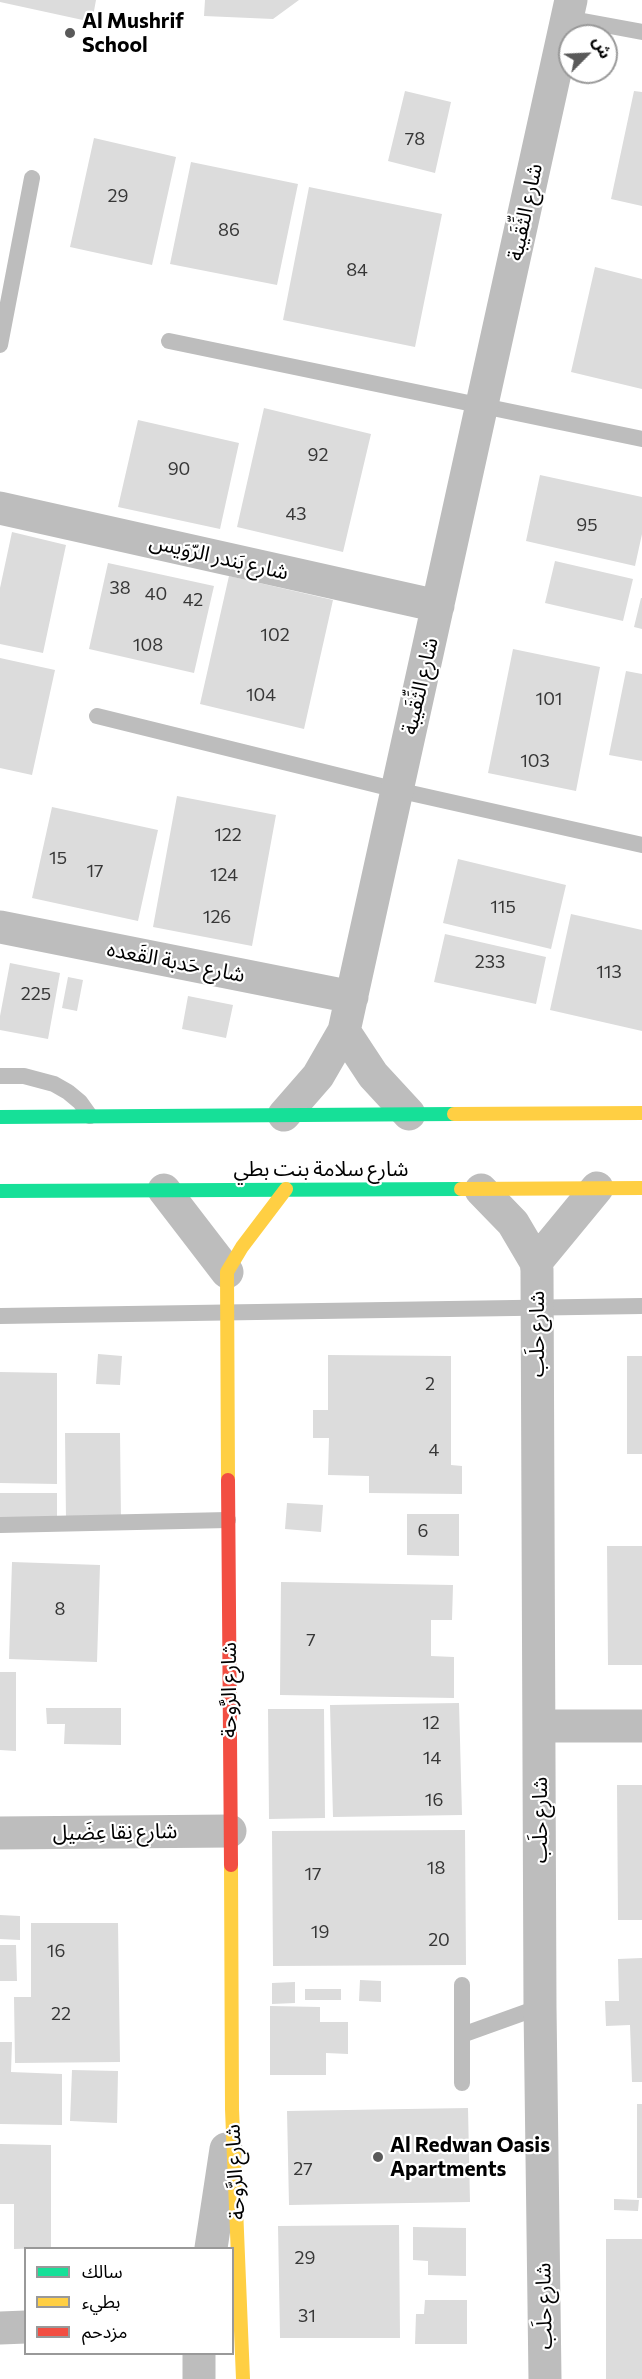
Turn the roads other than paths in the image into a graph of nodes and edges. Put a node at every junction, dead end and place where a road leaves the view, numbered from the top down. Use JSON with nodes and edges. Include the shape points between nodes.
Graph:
{"nodes":[{"id":1,"x":569,"y":9,"type":"edge"},
{"id":2,"x":642,"y":32,"type":"edge"},
{"id":3,"x":32,"y":178,"type":"dead end"},
{"id":4,"x":169,"y":341,"type":"dead end"},
{"id":5,"x":0,"y":345,"type":"edge"},
{"id":6,"x":482,"y":405,"type":"junction"},
{"id":7,"x":642,"y":439,"type":"edge"},
{"id":8,"x":0,"y":508,"type":"edge"},
{"id":9,"x":438,"y":606,"type":"junction"},
{"id":10,"x":97,"y":717,"type":"dead end"},
{"id":11,"x":397,"y":790,"type":"junction"},
{"id":12,"x":642,"y":845,"type":"edge"},
{"id":13,"x":0,"y":927,"type":"edge"},
{"id":14,"x":352,"y":997,"type":"junction"},
{"id":15,"x":344,"y":1031,"type":"junction"},
{"id":16,"x":0,"y":1076,"type":"edge"},
{"id":17,"x":642,"y":1113,"type":"edge"},
{"id":18,"x":409,"y":1114,"type":"junction"},
{"id":19,"x":284,"y":1115,"type":"junction"},
{"id":20,"x":90,"y":1116,"type":"junction"},
{"id":21,"x":0,"y":1117,"type":"edge"},
{"id":22,"x":597,"y":1188,"type":"junction"},
{"id":23,"x":642,"y":1188,"type":"edge"},
{"id":24,"x":286,"y":1189,"type":"junction"},
{"id":25,"x":164,"y":1190,"type":"junction"},
{"id":26,"x":481,"y":1190,"type":"junction"},
{"id":27,"x":0,"y":1191,"type":"edge"},
{"id":28,"x":536,"y":1262,"type":"junction"},
{"id":29,"x":227,"y":1272,"type":"junction"},
{"id":30,"x":642,"y":1306,"type":"edge"},
{"id":31,"x":537,"y":1307,"type":"junction"},
{"id":32,"x":227,"y":1312,"type":"junction"},
{"id":33,"x":0,"y":1316,"type":"edge"},
{"id":34,"x":228,"y":1520,"type":"junction"},
{"id":35,"x":0,"y":1525,"type":"edge"},
{"id":36,"x":540,"y":1726,"type":"junction"},
{"id":37,"x":642,"y":1726,"type":"edge"},
{"id":38,"x":230,"y":1831,"type":"junction"},
{"id":39,"x":0,"y":1833,"type":"edge"},
{"id":40,"x":462,"y":1985,"type":"dead end"},
{"id":41,"x":540,"y":2007,"type":"junction"},
{"id":42,"x":462,"y":2034,"type":"junction"},
{"id":43,"x":462,"y":2083,"type":"dead end"},
{"id":44,"x":232,"y":2109,"type":"junction"},
{"id":45,"x":211,"y":2247,"type":"edge"},
{"id":46,"x":238,"y":2327,"type":"edge"},
{"id":47,"x":0,"y":2328,"type":"edge"},
{"id":48,"x":24,"y":2328,"type":"edge"},
{"id":49,"x":199,"y":2355,"type":"edge"},
{"id":50,"x":199,"y":2379,"type":"edge"},
{"id":51,"x":243,"y":2379,"type":"edge"},
{"id":52,"x":545,"y":2379,"type":"edge"}],
"edges":[{"from":1,"to":2,"type":"lane","name":"شارع الثِّقَيبة"},
{"from":1,"to":6,"type":"street","name":"شارع الثِّقَيبة"},
{"from":3,"to":5,"type":"lane"},
{"from":4,"to":6,"type":"lane"},
{"from":6,"to":7,"type":"lane"},
{"from":6,"to":9,"type":"street","name":"شارع الثِّقَيبة"},
{"from":8,"to":9,"type":"street","name":"شارع بَندر الرّوَيس"},
{"from":9,"to":11,"type":"street","name":"شارع الثِّقَيبة"},
{"from":10,"to":11,"type":"lane"},
{"from":11,"to":12,"type":"lane"},
{"from":11,"to":14,"type":"street","name":"شارع الثِّقَيبة"},
{"from":13,"to":14,"type":"street","name":"شارع حَدبة القَعده"},
{"from":14,"to":15,"type":"street","name":"شارع الثِّقَيبة"},
{"from":15,"to":18,"type":"street","via":[[373,1076]]},
{"from":15,"to":19,"type":"street","name":"شارع الثِّقَيبة","via":[[318,1076]]},
{"from":16,"to":20,"type":"lane","via":[[24,1076],[54,1084],[74,1097]]},
{"from":17,"to":18,"type":"main road"},
{"from":18,"to":19,"type":"main road"},
{"from":19,"to":20,"type":"main road"},
{"from":20,"to":21,"type":"main road"},
{"from":22,"to":23,"type":"main road","name":"شارع سلامة بنت بطي"},
{"from":22,"to":26,"type":"main road","name":"شارع سلامة بنت بطي"},
{"from":22,"to":28,"type":"street","name":"شارع حلَب"},
{"from":24,"to":25,"type":"main road","name":"شارع سلامة بنت بطي"},
{"from":24,"to":26,"type":"main road","name":"شارع سلامة بنت بطي"},
{"from":24,"to":29,"type":"main road"},
{"from":25,"to":27,"type":"main road","name":"شارع سلامة بنت بطي"},
{"from":25,"to":29,"type":"street"},
{"from":26,"to":28,"type":"street","name":"شارع حلَب","via":[[513,1223]]},
{"from":28,"to":31,"type":"street","name":"شارع حلَب"},
{"from":29,"to":32,"type":"main road","name":"شارع الرَّوحة"},
{"from":30,"to":31,"type":"lane"},
{"from":31,"to":32,"type":"lane"},
{"from":31,"to":36,"type":"street","name":"شارع حلَب"},
{"from":32,"to":33,"type":"lane"},
{"from":32,"to":34,"type":"main road","name":"شارع الرَّوحة"},
{"from":34,"to":35,"type":"lane"},
{"from":34,"to":38,"type":"main road","name":"شارع الرَّوحة"},
{"from":36,"to":37,"type":"street"},
{"from":36,"to":41,"type":"street","name":"شارع حلَب"},
{"from":38,"to":39,"type":"street","name":"شارع نِقا عِضَيل"},
{"from":38,"to":44,"type":"main road","name":"شارع الرَّوحة"},
{"from":40,"to":42,"type":"lane"},
{"from":41,"to":42,"type":"lane"},
{"from":41,"to":52,"type":"street","name":"شارع حلَب"},
{"from":42,"to":43,"type":"lane"},
{"from":44,"to":45,"type":"street","name":"شارع الرَّوحة"},
{"from":44,"to":46,"type":"main road","name":"شارع الرَّوحة"},
{"from":46,"to":51,"type":"main road","name":"شارع الرَّوحة"},
{"from":47,"to":48,"type":"street"},
{"from":49,"to":50,"type":"street"}]}
